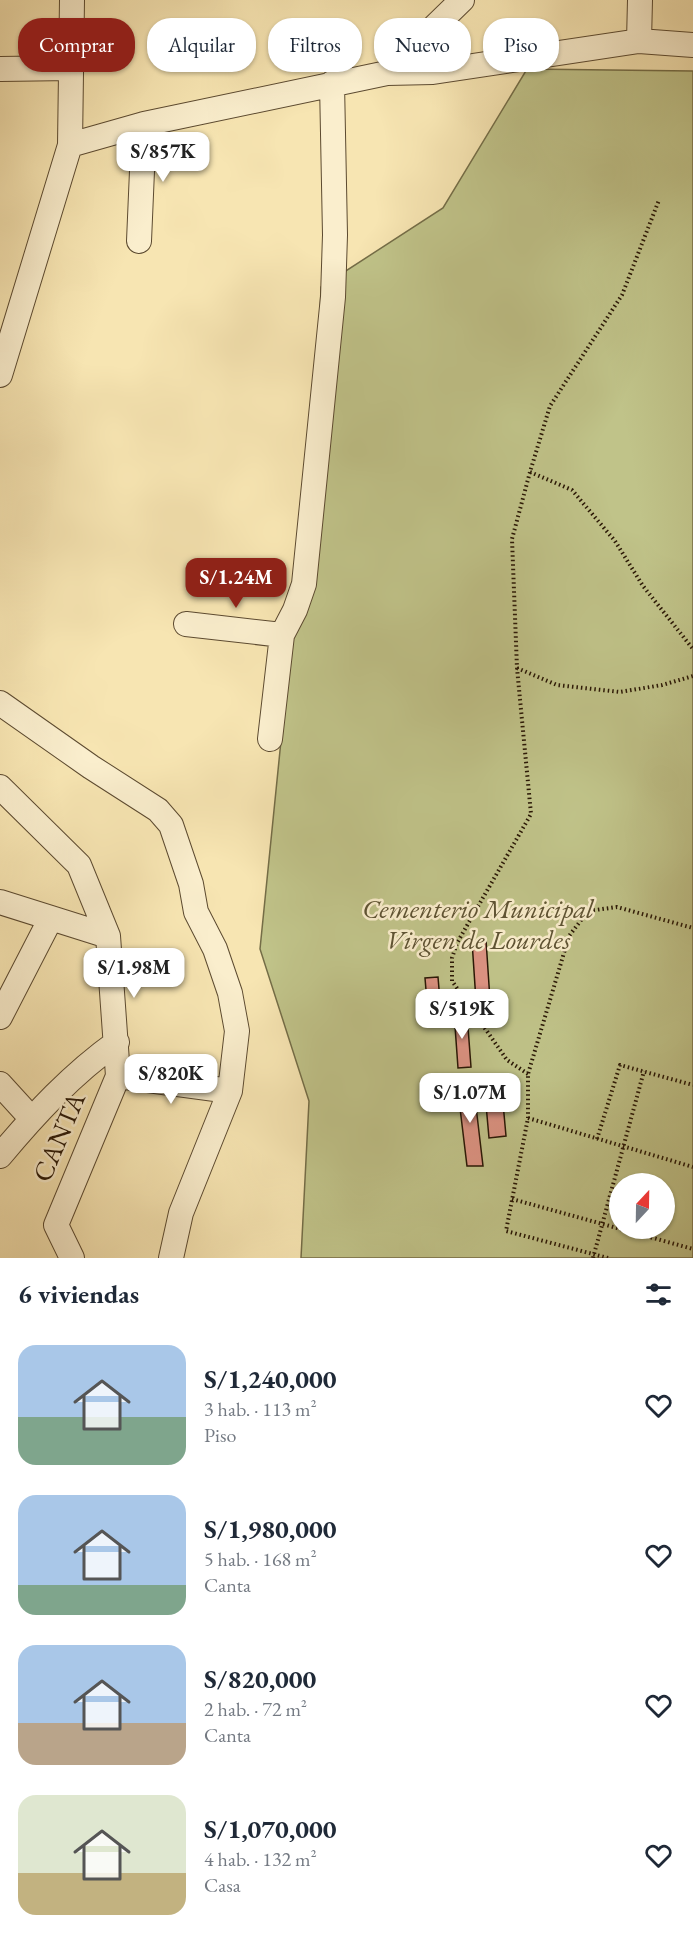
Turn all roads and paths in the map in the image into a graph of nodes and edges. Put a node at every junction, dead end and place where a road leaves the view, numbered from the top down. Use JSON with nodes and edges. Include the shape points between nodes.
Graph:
{"nodes":[{"id":1,"x":72,"y":0,"type":"edge"},
{"id":2,"x":462,"y":0,"type":"edge"},
{"id":3,"x":640,"y":0,"type":"edge"},
{"id":4,"x":72,"y":18,"type":"edge"},
{"id":5,"x":639,"y":41,"type":"junction"},
{"id":6,"x":693,"y":45,"type":"edge"},
{"id":7,"x":0,"y":69,"type":"edge"},
{"id":8,"x":18,"y":69,"type":"edge"},
{"id":9,"x":71,"y":72,"type":"edge"},
{"id":10,"x":387,"y":73,"type":"junction"},
{"id":11,"x":332,"y":83,"type":"junction"},
{"id":12,"x":144,"y":124,"type":"junction"},
{"id":13,"x":70,"y":145,"type":"junction"},
{"id":14,"x":659,"y":200,"type":"dead end"},
{"id":15,"x":139,"y":240,"type":"dead end"},
{"id":16,"x":0,"y":375,"type":"edge"},
{"id":17,"x":530,"y":472,"type":"junction"},
{"id":18,"x":186,"y":624,"type":"dead end"},
{"id":19,"x":282,"y":635,"type":"junction"},
{"id":20,"x":693,"y":649,"type":"edge"},
{"id":21,"x":517,"y":668,"type":"junction"},
{"id":22,"x":693,"y":676,"type":"edge"},
{"id":23,"x":0,"y":703,"type":"edge"},
{"id":24,"x":270,"y":740,"type":"dead end"},
{"id":25,"x":0,"y":787,"type":"edge"},
{"id":26,"x":0,"y":902,"type":"edge"},
{"id":27,"x":51,"y":918,"type":"junction"},
{"id":28,"x":693,"y":928,"type":"edge"},
{"id":29,"x":108,"y":936,"type":"junction"},
{"id":30,"x":0,"y":1017,"type":"edge"},
{"id":31,"x":117,"y":1042,"type":"junction"},
{"id":32,"x":644,"y":1071,"type":"junction"},
{"id":33,"x":528,"y":1074,"type":"junction"},
{"id":34,"x":118,"y":1076,"type":"junction"},
{"id":35,"x":0,"y":1084,"type":"edge"},
{"id":36,"x":693,"y":1085,"type":"edge"},
{"id":37,"x":230,"y":1091,"type":"junction"},
{"id":38,"x":31,"y":1118,"type":"junction"},
{"id":39,"x":528,"y":1118,"type":"junction"},
{"id":40,"x":597,"y":1139,"type":"junction"},
{"id":41,"x":624,"y":1147,"type":"junction"},
{"id":42,"x":0,"y":1156,"type":"edge"},
{"id":43,"x":693,"y":1167,"type":"edge"},
{"id":44,"x":512,"y":1199,"type":"junction"},
{"id":45,"x":602,"y":1224,"type":"junction"},
{"id":46,"x":693,"y":1249,"type":"edge"},
{"id":47,"x":594,"y":1256,"type":"edge"},
{"id":48,"x":72,"y":1258,"type":"edge"},
{"id":49,"x":171,"y":1258,"type":"edge"},
{"id":50,"x":608,"y":1258,"type":"edge"}],
"edges":[{"from":1,"to":4,"type":"street"},
{"from":2,"to":10,"type":"street"},
{"from":3,"to":5,"type":"street"},
{"from":5,"to":6,"type":"street"},
{"from":5,"to":10,"type":"street","via":[[433,72]]},
{"from":7,"to":8,"type":"street"},
{"from":9,"to":13,"type":"street"},
{"from":10,"to":11,"type":"street"},
{"from":11,"to":12,"type":"street"},
{"from":11,"to":19,"type":"street","via":[[333,297],[304,584]]},
{"from":12,"to":13,"type":"street"},
{"from":12,"to":15,"type":"street"},
{"from":13,"to":16,"type":"street"},
{"from":14,"to":17,"type":"path","via":[[622,295],[550,406]]},
{"from":17,"to":20,"type":"path","via":[[572,490]]},
{"from":17,"to":21,"type":"path","via":[[512,539]]},
{"from":18,"to":19,"type":"street"},
{"from":19,"to":24,"type":"street"},
{"from":21,"to":22,"type":"path","via":[[557,685],[620,692],[663,686]]},
{"from":21,"to":33,"type":"path","via":[[531,814],[456,943],[452,981],[507,1060]]},
{"from":23,"to":37,"type":"street","via":[[158,810],[171,825],[196,912],[231,993],[237,1031]]},
{"from":25,"to":29,"type":"street","name":"CANTA","via":[[79,865]]},
{"from":26,"to":27,"type":"street"},
{"from":27,"to":29,"type":"street"},
{"from":27,"to":30,"type":"street"},
{"from":28,"to":33,"type":"path","via":[[617,907],[588,911],[569,936]]},
{"from":29,"to":31,"type":"street","name":"CANTA"},
{"from":31,"to":34,"type":"street","name":"CANTA"},
{"from":31,"to":38,"type":"street","via":[[83,1066]]},
{"from":32,"to":36,"type":"path"},
{"from":32,"to":40,"type":"path","via":[[620,1065]]},
{"from":32,"to":41,"type":"path"},
{"from":33,"to":39,"type":"path"},
{"from":34,"to":37,"type":"street"},
{"from":34,"to":48,"type":"street","name":"CANTA","via":[[56,1225]]},
{"from":35,"to":38,"type":"street"},
{"from":37,"to":49,"type":"street","via":[[181,1213]]},
{"from":38,"to":42,"type":"street"},
{"from":39,"to":40,"type":"path"},
{"from":39,"to":44,"type":"path"},
{"from":40,"to":41,"type":"path"},
{"from":41,"to":43,"type":"path"},
{"from":41,"to":45,"type":"path"},
{"from":44,"to":45,"type":"path"},
{"from":44,"to":47,"type":"path","via":[[506,1231]]},
{"from":45,"to":46,"type":"path"},
{"from":45,"to":47,"type":"path"},
{"from":47,"to":50,"type":"path"}]}
